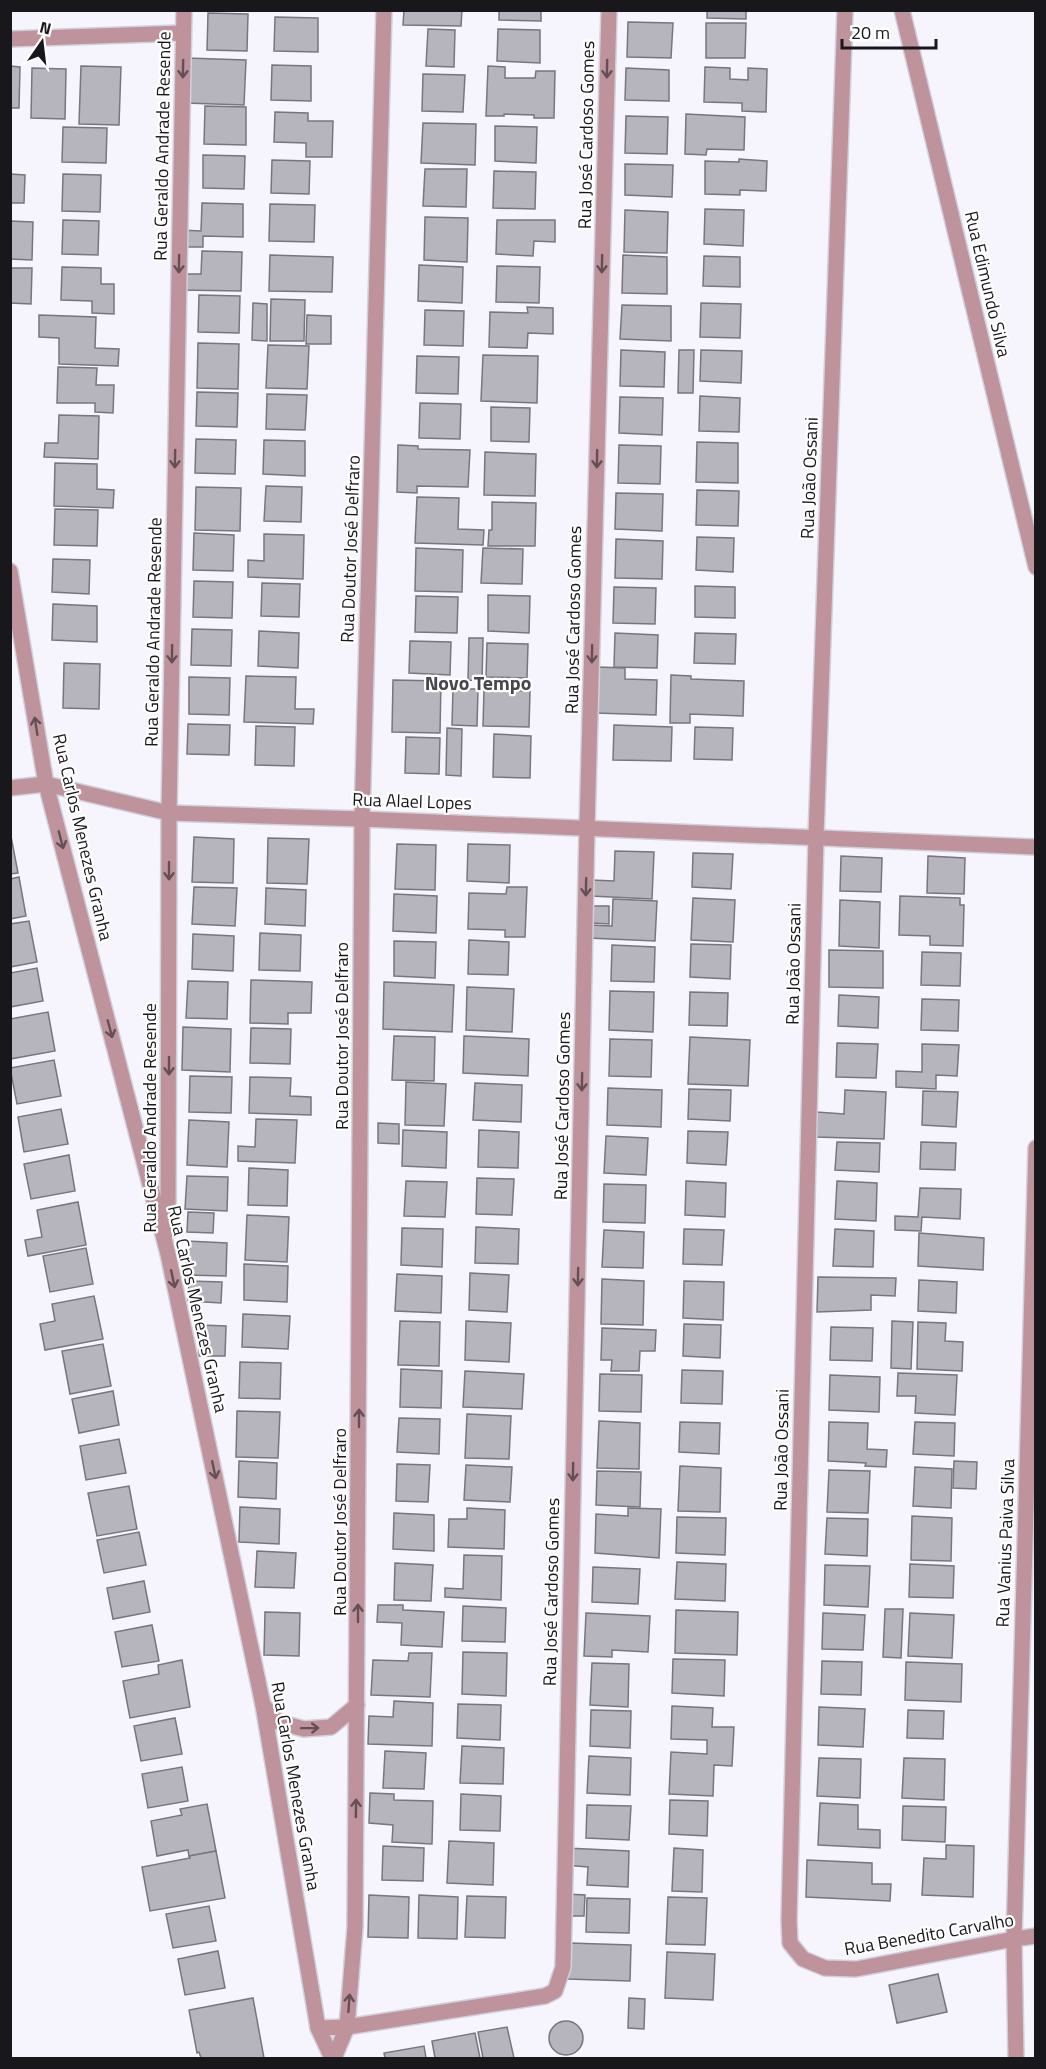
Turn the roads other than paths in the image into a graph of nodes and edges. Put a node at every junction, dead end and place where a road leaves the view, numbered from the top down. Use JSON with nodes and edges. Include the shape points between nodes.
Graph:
{"nodes":[{"id":1,"x":184,"y":10,"type":"edge"},
{"id":2,"x":384,"y":10,"type":"edge"},
{"id":3,"x":609,"y":10,"type":"edge"},
{"id":4,"x":845,"y":10,"type":"edge"},
{"id":5,"x":902,"y":10,"type":"edge"},
{"id":6,"x":183,"y":33,"type":"junction"},
{"id":7,"x":10,"y":39,"type":"edge"},
{"id":8,"x":1035,"y":567,"type":"edge"},
{"id":9,"x":10,"y":571,"type":"edge"},
{"id":10,"x":46,"y":784,"type":"junction"},
{"id":11,"x":10,"y":788,"type":"edge"},
{"id":12,"x":169,"y":813,"type":"junction"},
{"id":13,"x":362,"y":819,"type":"junction"},
{"id":14,"x":587,"y":828,"type":"junction"},
{"id":15,"x":816,"y":837,"type":"junction"},
{"id":16,"x":1035,"y":847,"type":"edge"},
{"id":17,"x":1035,"y":1148,"type":"edge"},
{"id":18,"x":168,"y":1254,"type":"junction"},
{"id":19,"x":263,"y":1705,"type":"junction"},
{"id":20,"x":357,"y":1705,"type":"junction"},
{"id":21,"x":789,"y":1920,"type":"joint"},
{"id":22,"x":1035,"y":1936,"type":"edge"},
{"id":23,"x":1014,"y":1939,"type":"junction"},
{"id":24,"x":347,"y":2026,"type":"junction"},
{"id":25,"x":318,"y":2028,"type":"junction"},
{"id":26,"x":333,"y":2058,"type":"edge"},
{"id":27,"x":1016,"y":2058,"type":"edge"}],
"edges":[{"from":1,"to":6,"type":"street","name":"Rua Geraldo Andrade Resende"},
{"from":2,"to":13,"type":"street","name":"Rua Doutor José Delfraro"},
{"from":3,"to":14,"type":"street","name":"Rua José Cardoso Gomes","one_way":true},
{"from":4,"to":15,"type":"street","name":"Rua João Ossani"},
{"from":5,"to":8,"type":"street","name":"Rua Edimundo Silva"},
{"from":6,"to":7,"type":"street"},
{"from":6,"to":12,"type":"street","name":"Rua Geraldo Andrade Resende","one_way":true},
{"from":10,"to":9,"type":"street","name":"Rua Carlos Menezes Granha","one_way":true},
{"from":10,"to":11,"type":"street","name":"Rua Alael Lopes"},
{"from":10,"to":12,"type":"street","name":"Rua Alael Lopes"},
{"from":10,"to":18,"type":"street","name":"Rua Carlos Menezes Granha","one_way":true},
{"from":12,"to":13,"type":"street","name":"Rua Alael Lopes"},
{"from":12,"to":18,"type":"street","name":"Rua Geraldo Andrade Resende","one_way":true},
{"from":13,"to":14,"type":"street","name":"Rua Alael Lopes"},
{"from":20,"to":13,"type":"street","name":"Rua Doutor José Delfraro","one_way":true},
{"from":14,"to":15,"type":"street","name":"Rua Alael Lopes"},
{"from":14,"to":24,"type":"street","name":"Rua José Cardoso Gomes","one_way":true,"via":[[562,1967],[555,1991],[545,1995]]},
{"from":15,"to":16,"type":"street","name":"Rua Alael Lopes"},
{"from":15,"to":21,"type":"street","name":"Rua João Ossani"},
{"from":17,"to":23,"type":"street","name":"Rua Vanius Paiva Silva"},
{"from":18,"to":19,"type":"street","name":"Rua Carlos Menezes Granha","one_way":true},
{"from":19,"to":20,"type":"street","one_way":true,"via":[[278,1722],[304,1729],[331,1727]]},
{"from":19,"to":25,"type":"street","name":"Rua Carlos Menezes Granha"},
{"from":24,"to":20,"type":"street","name":"Rua Doutor José Delfraro","one_way":true,"via":[[355,1927]]},
{"from":21,"to":23,"type":"street","name":"Rua Benedito Carvalho","via":[[790,1943],[803,1959],[825,1968],[856,1969]]},
{"from":22,"to":23,"type":"street","name":"Rua Benedito Carvalho"},
{"from":23,"to":27,"type":"street","name":"Rua Vanius Paiva Silva"},
{"from":24,"to":25,"type":"street"},
{"from":24,"to":26,"type":"street","name":"Rua Doutor José Delfraro"},
{"from":25,"to":26,"type":"street","name":"Rua Carlos Menezes Granha"}]}
